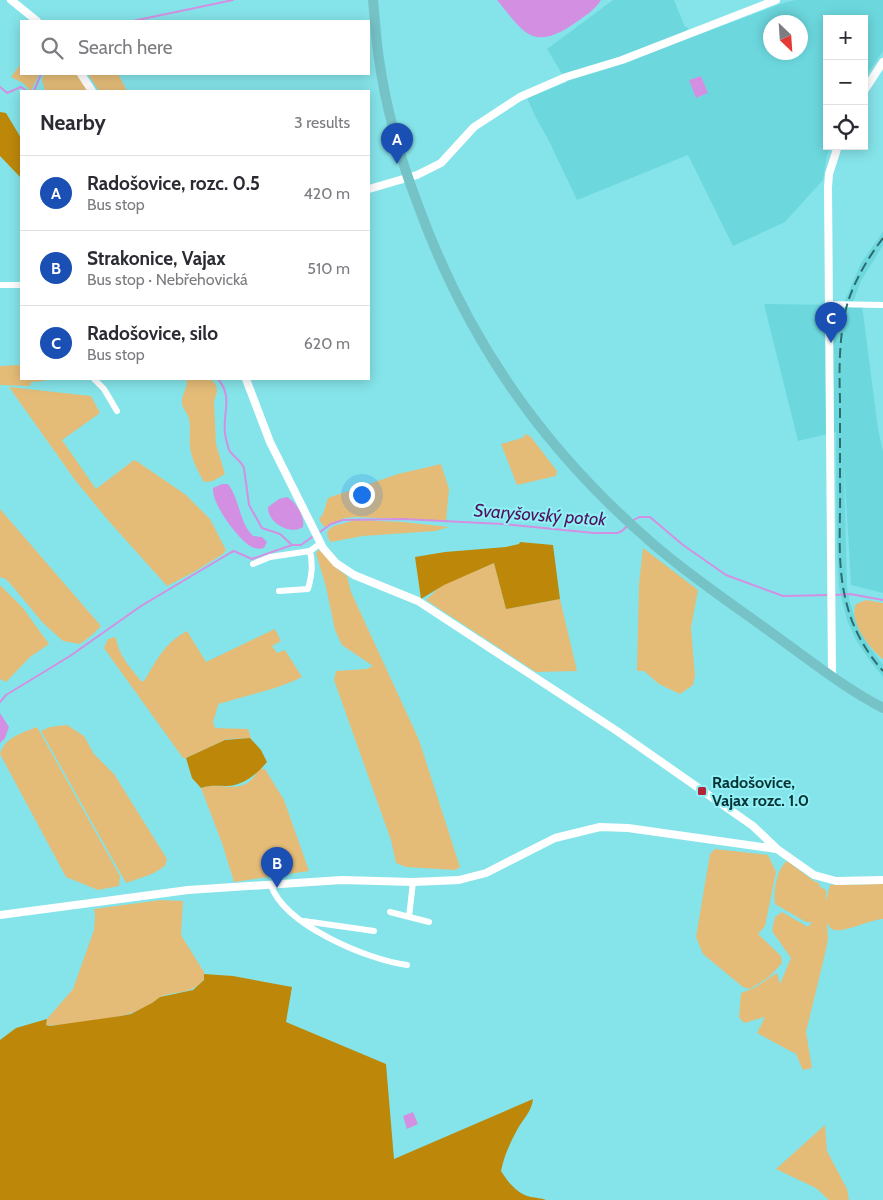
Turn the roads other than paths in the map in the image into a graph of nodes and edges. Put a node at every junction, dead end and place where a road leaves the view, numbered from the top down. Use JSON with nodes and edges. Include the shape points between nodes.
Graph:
{"nodes":[{"id":1,"x":10,"y":0,"type":"edge"},
{"id":2,"x":373,"y":0,"type":"edge"},
{"id":3,"x":776,"y":0,"type":"edge"},
{"id":4,"x":36,"y":20,"type":"edge"},
{"id":5,"x":883,"y":62,"type":"edge"},
{"id":6,"x":82,"y":75,"type":"edge"},
{"id":7,"x":868,"y":85,"type":"edge"},
{"id":8,"x":91,"y":90,"type":"edge"},
{"id":9,"x":837,"y":150,"type":"edge"},
{"id":10,"x":408,"y":178,"type":"junction"},
{"id":11,"x":370,"y":189,"type":"edge"},
{"id":12,"x":0,"y":285,"type":"edge"},
{"id":13,"x":20,"y":286,"type":"edge"},
{"id":14,"x":828,"y":304,"type":"junction"},
{"id":15,"x":883,"y":305,"type":"edge"},
{"id":16,"x":95,"y":380,"type":"edge"},
{"id":17,"x":246,"y":380,"type":"edge"},
{"id":18,"x":117,"y":411,"type":"dead end"},
{"id":19,"x":321,"y":543,"type":"junction"},
{"id":20,"x":310,"y":551,"type":"junction"},
{"id":21,"x":253,"y":564,"type":"dead end"},
{"id":22,"x":279,"y":591,"type":"dead end"},
{"id":23,"x":832,"y":675,"type":"junction"},
{"id":24,"x":883,"y":708,"type":"edge"},
{"id":25,"x":777,"y":849,"type":"junction"},
{"id":26,"x":883,"y":880,"type":"edge"},
{"id":27,"x":413,"y":882,"type":"junction"},
{"id":28,"x":272,"y":885,"type":"junction"},
{"id":29,"x":390,"y":912,"type":"dead end"},
{"id":30,"x":0,"y":915,"type":"edge"},
{"id":31,"x":408,"y":917,"type":"junction"},
{"id":32,"x":300,"y":920,"type":"junction"},
{"id":33,"x":429,"y":922,"type":"dead end"},
{"id":34,"x":374,"y":931,"type":"dead end"},
{"id":35,"x":407,"y":965,"type":"dead end"}],
"edges":[{"from":1,"to":4,"type":"street"},
{"from":2,"to":10,"type":"main road","via":[[379,60],[393,128]]},
{"from":3,"to":10,"type":"street","via":[[520,97],[474,127],[441,163]]},
{"from":5,"to":7,"type":"street"},
{"from":6,"to":8,"type":"street"},
{"from":9,"to":14,"type":"street","via":[[828,187]]},
{"from":10,"to":11,"type":"street"},
{"from":10,"to":23,"type":"main road","via":[[446,276],[486,351],[556,447],[634,528],[672,561]]},
{"from":12,"to":13,"type":"street"},
{"from":14,"to":15,"type":"street"},
{"from":14,"to":23,"type":"street"},
{"from":16,"to":18,"type":"street"},
{"from":17,"to":19,"type":"street","via":[[270,442]]},
{"from":19,"to":20,"type":"street"},
{"from":19,"to":25,"type":"street","via":[[336,563],[354,575],[418,601],[617,730],[753,826]]},
{"from":20,"to":21,"type":"street","via":[[270,557]]},
{"from":20,"to":22,"type":"street","via":[[313,565],[308,589]]},
{"from":23,"to":24,"type":"main road"},
{"from":25,"to":26,"type":"street","via":[[814,875],[836,880]]},
{"from":25,"to":27,"type":"street","via":[[600,827],[555,838],[486,873],[459,880]]},
{"from":27,"to":28,"type":"street","via":[[342,880]]},
{"from":27,"to":31,"type":"street"},
{"from":28,"to":30,"type":"street","via":[[188,890]]},
{"from":28,"to":32,"type":"street","via":[[284,906]]},
{"from":29,"to":31,"type":"street"},
{"from":31,"to":33,"type":"street"},
{"from":32,"to":34,"type":"street"},
{"from":32,"to":35,"type":"street","via":[[355,950]]}]}
